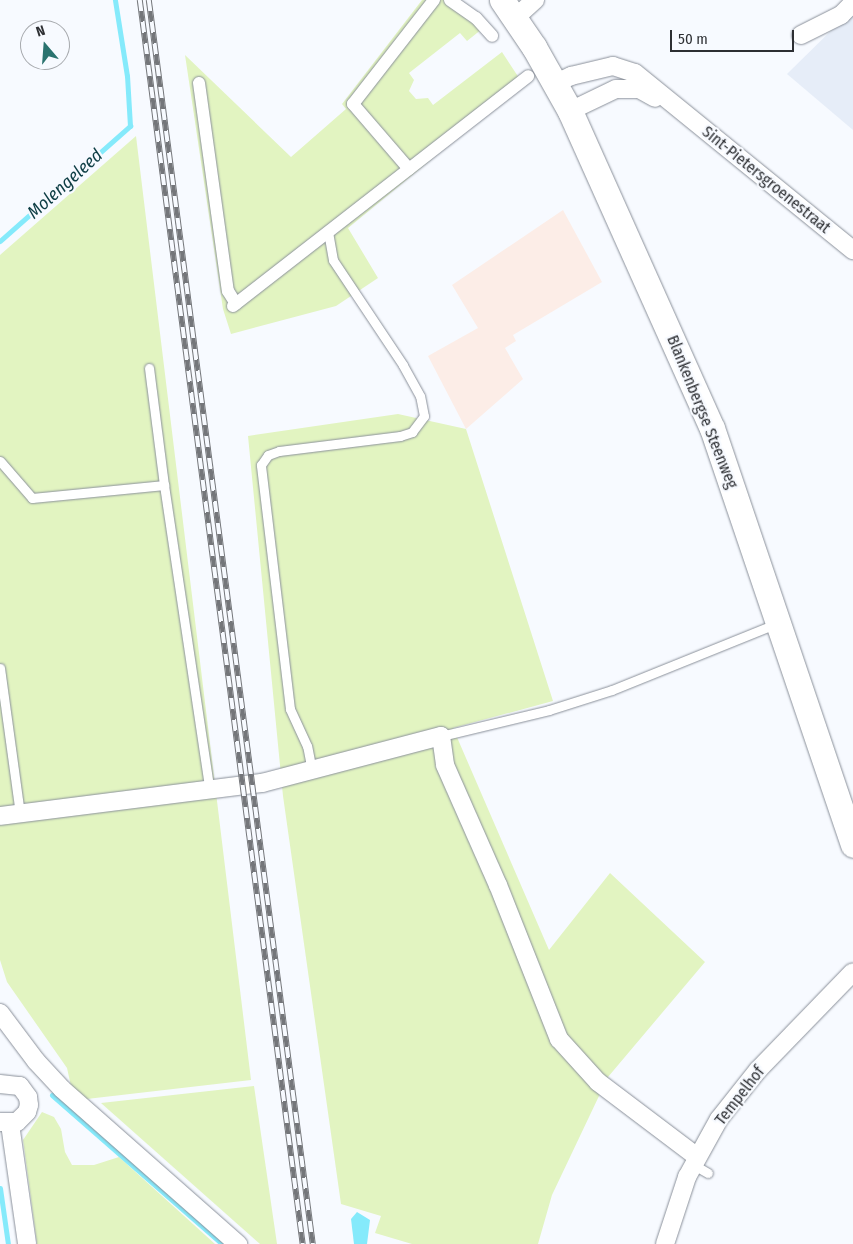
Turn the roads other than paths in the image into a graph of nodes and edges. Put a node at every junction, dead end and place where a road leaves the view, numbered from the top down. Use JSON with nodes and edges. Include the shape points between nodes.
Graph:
{"nodes":[{"id":1,"x":434,"y":0,"type":"edge"},
{"id":2,"x":450,"y":0,"type":"edge"},
{"id":3,"x":535,"y":0,"type":"edge"},
{"id":4,"x":853,"y":3,"type":"edge"},
{"id":5,"x":500,"y":24,"type":"edge"},
{"id":6,"x":801,"y":35,"type":"dead end"},
{"id":7,"x":528,"y":76,"type":"dead end"},
{"id":8,"x":199,"y":83,"type":"dead end"},
{"id":9,"x":556,"y":83,"type":"junction"},
{"id":10,"x":570,"y":111,"type":"junction"},
{"id":11,"x":679,"y":111,"type":"junction"},
{"id":12,"x":409,"y":169,"type":"junction"},
{"id":13,"x":328,"y":232,"type":"junction"},
{"id":14,"x":853,"y":250,"type":"edge"},
{"id":15,"x":149,"y":368,"type":"dead end"},
{"id":16,"x":0,"y":461,"type":"edge"},
{"id":17,"x":164,"y":485,"type":"junction"},
{"id":18,"x":778,"y":623,"type":"junction"},
{"id":19,"x":0,"y":668,"type":"edge"},
{"id":20,"x":441,"y":736,"type":"junction"},
{"id":21,"x":312,"y":771,"type":"junction"},
{"id":22,"x":210,"y":791,"type":"junction"},
{"id":23,"x":20,"y":814,"type":"junction"},
{"id":24,"x":0,"y":816,"type":"edge"},
{"id":25,"x":853,"y":846,"type":"edge"},
{"id":26,"x":853,"y":972,"type":"edge"},
{"id":27,"x":0,"y":1013,"type":"edge"},
{"id":28,"x":0,"y":1084,"type":"edge"},
{"id":29,"x":5,"y":1123,"type":"edge"},
{"id":30,"x":700,"y":1165,"type":"junction"},
{"id":31,"x":27,"y":1244,"type":"edge"},
{"id":32,"x":238,"y":1244,"type":"edge"},
{"id":33,"x":665,"y":1244,"type":"edge"}],
"edges":[{"from":1,"to":12,"type":"street","via":[[352,104]]},
{"from":2,"to":5,"type":"street","via":[[476,18]]},
{"from":3,"to":5,"type":"street"},
{"from":4,"to":6,"type":"street","via":[[841,14]]},
{"from":5,"to":9,"type":"main road","name":"Blankenbergse Steenweg"},
{"from":7,"to":12,"type":"street"},
{"from":8,"to":13,"type":"street","via":[[228,290],[235,305]]},
{"from":9,"to":10,"type":"main road","name":"Blankenbergse Steenweg"},
{"from":9,"to":11,"type":"street","name":"Sint-Pietersgroenestraat","via":[[613,66],[635,73]]},
{"from":10,"to":11,"type":"street","name":"Sint-Pietersgroenestraat","via":[[605,93],[626,88],[639,89]]},
{"from":10,"to":18,"type":"main road","name":"Blankenbergse Steenweg","via":[[712,428]]},
{"from":11,"to":14,"type":"street","name":"Sint-Pietersgroenestraat"},
{"from":12,"to":13,"type":"street"},
{"from":13,"to":21,"type":"lane","via":[[333,260],[403,365],[420,396],[424,416],[412,432],[400,436],[279,450],[261,465],[290,709],[307,746]]},
{"from":15,"to":17,"type":"lane"},
{"from":16,"to":17,"type":"lane","via":[[32,498]]},
{"from":17,"to":22,"type":"lane"},
{"from":18,"to":20,"type":"lane","via":[[612,690],[549,710]]},
{"from":18,"to":25,"type":"main road","name":"Blankenbergse Steenweg"},
{"from":19,"to":23,"type":"lane"},
{"from":20,"to":21,"type":"street"},
{"from":20,"to":30,"type":"street","via":[[446,765],[559,1039],[598,1082]]},
{"from":21,"to":22,"type":"street"},
{"from":22,"to":23,"type":"street"},
{"from":23,"to":24,"type":"street"},
{"from":26,"to":30,"type":"street","name":"Tempelhof","via":[[736,1095]]},
{"from":27,"to":32,"type":"street","via":[[31,1055],[62,1088]]},
{"from":28,"to":29,"type":"street","via":[[20,1086],[28,1097],[27,1112]]},
{"from":29,"to":31,"type":"street"},
{"from":30,"to":33,"type":"street","name":"Tempelhof"}]}
